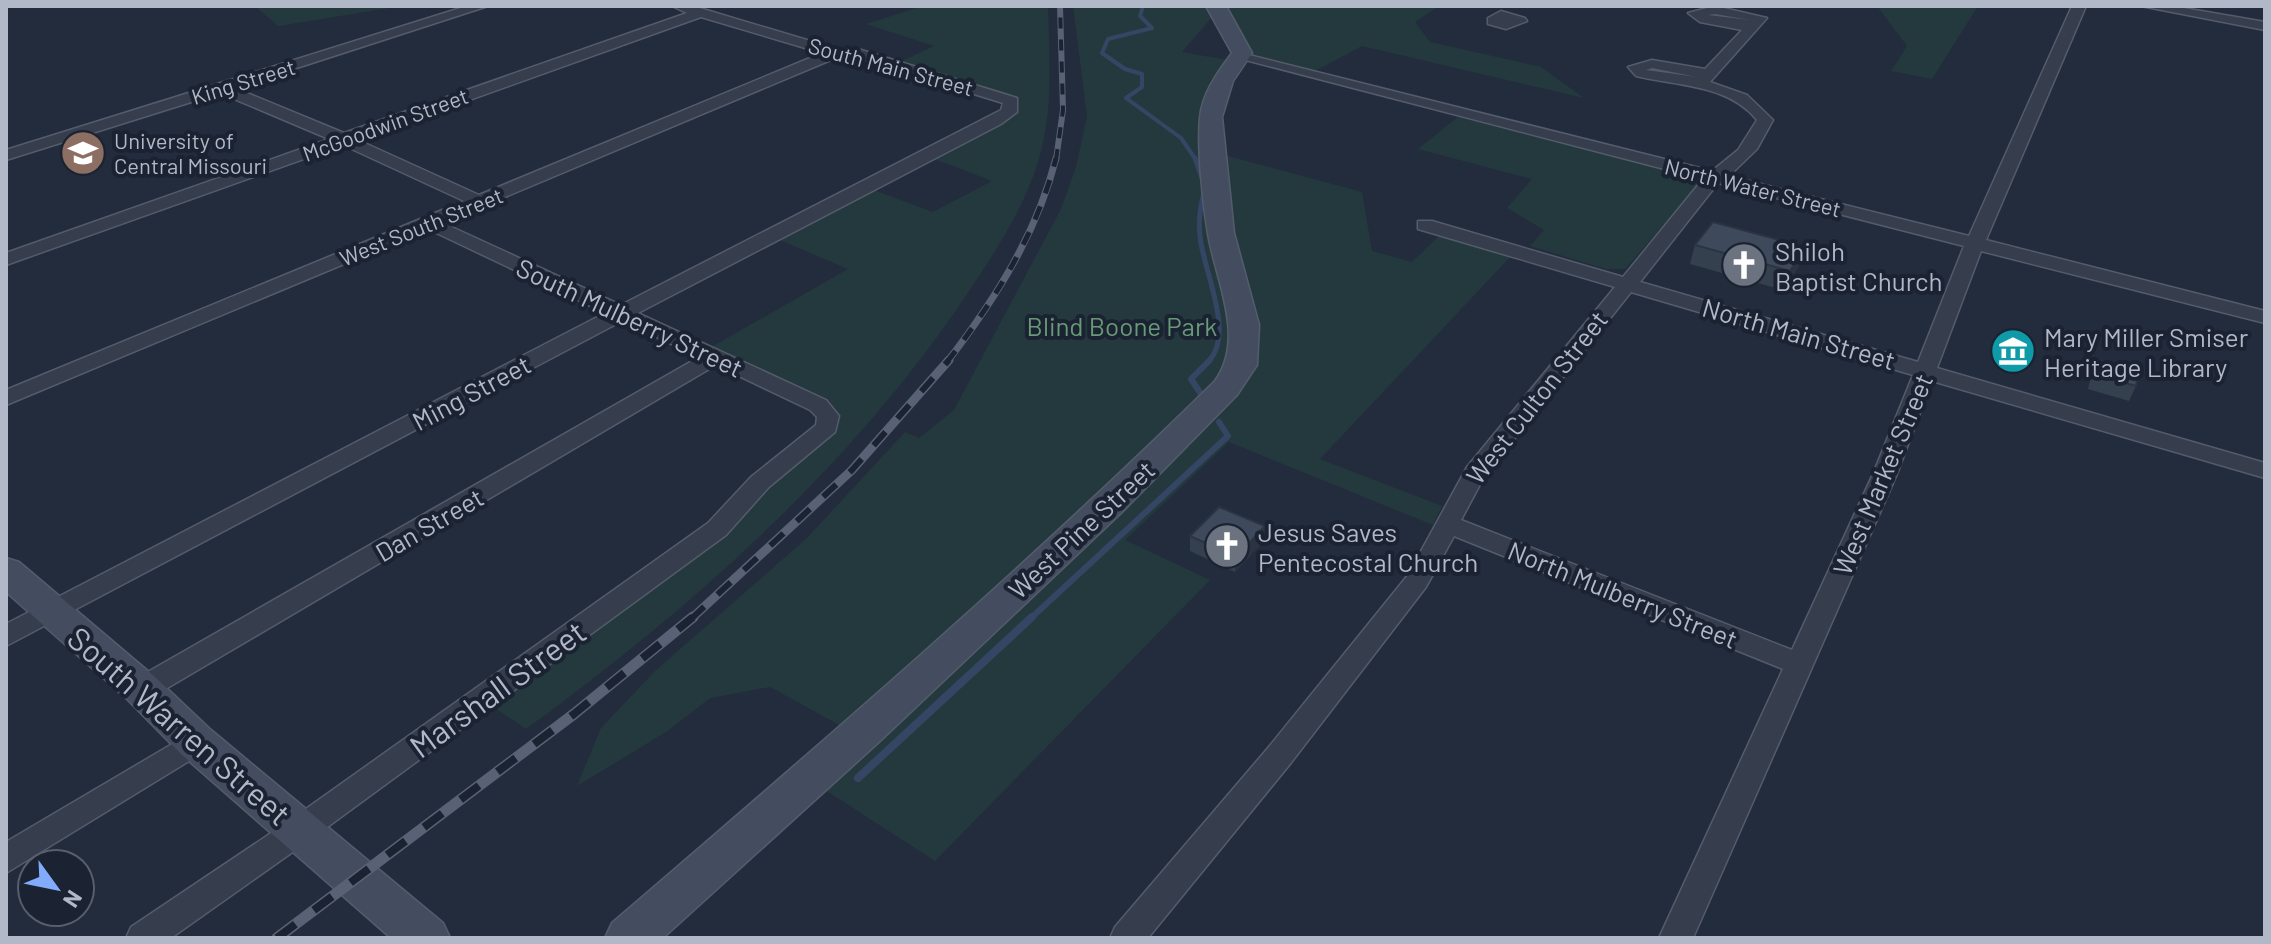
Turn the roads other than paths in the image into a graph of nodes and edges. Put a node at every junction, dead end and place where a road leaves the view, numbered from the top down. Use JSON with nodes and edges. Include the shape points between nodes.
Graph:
{"nodes":[{"id":1,"x":481,"y":6,"type":"edge"},
{"id":2,"x":679,"y":6,"type":"edge"},
{"id":3,"x":718,"y":6,"type":"edge"},
{"id":4,"x":1216,"y":6,"type":"edge"},
{"id":5,"x":1526,"y":6,"type":"edge"},
{"id":6,"x":1771,"y":6,"type":"edge"},
{"id":7,"x":2079,"y":6,"type":"edge"},
{"id":8,"x":2148,"y":6,"type":"edge"},
{"id":9,"x":700,"y":12,"type":"junction"},
{"id":10,"x":1512,"y":16,"type":"dead end"},
{"id":11,"x":2265,"y":26,"type":"edge"},
{"id":12,"x":836,"y":53,"type":"junction"},
{"id":13,"x":1241,"y":57,"type":"junction"},
{"id":14,"x":221,"y":88,"type":"junction"},
{"id":15,"x":342,"y":139,"type":"junction"},
{"id":16,"x":937,"y":152,"type":"joint"},
{"id":17,"x":6,"y":155,"type":"edge"},
{"id":18,"x":1714,"y":177,"type":"junction"},
{"id":19,"x":480,"y":202,"type":"junction"},
{"id":20,"x":429,"y":223,"type":"junction"},
{"id":21,"x":1425,"y":225,"type":"dead end"},
{"id":22,"x":1975,"y":243,"type":"junction"},
{"id":23,"x":6,"y":259,"type":"edge"},
{"id":24,"x":1627,"y":282,"type":"junction"},
{"id":25,"x":621,"y":314,"type":"junction"},
{"id":26,"x":2265,"y":317,"type":"edge"},
{"id":27,"x":715,"y":357,"type":"junction"},
{"id":28,"x":1928,"y":370,"type":"junction"},
{"id":29,"x":6,"y":398,"type":"edge"},
{"id":30,"x":828,"y":416,"type":"joint"},
{"id":31,"x":2265,"y":471,"type":"edge"},
{"id":32,"x":1448,"y":524,"type":"junction"},
{"id":33,"x":6,"y":571,"type":"edge"},
{"id":34,"x":51,"y":612,"type":"junction"},
{"id":35,"x":6,"y":636,"type":"edge"},
{"id":36,"x":1798,"y":664,"type":"junction"},
{"id":37,"x":142,"y":689,"type":"junction"},
{"id":38,"x":196,"y":742,"type":"junction"},
{"id":39,"x":300,"y":830,"type":"junction"},
{"id":40,"x":6,"y":859,"type":"edge"},
{"id":41,"x":143,"y":938,"type":"edge"},
{"id":42,"x":426,"y":938,"type":"edge"},
{"id":43,"x":629,"y":938,"type":"edge"},
{"id":44,"x":1127,"y":938,"type":"edge"},
{"id":45,"x":1676,"y":938,"type":"edge"}],
"edges":[{"from":1,"to":14,"type":"street","name":"King Street"},
{"from":2,"to":9,"type":"street","name":"South Main Street"},
{"from":3,"to":9,"type":"street","name":"McGoodwin Street"},
{"from":4,"to":13,"type":"street","via":[[1237,39]]},
{"from":5,"to":10,"type":"street"},
{"from":6,"to":18,"type":"street","name":"West Culton Street","via":[[1702,80],[1752,105],[1765,120],[1726,172]]},
{"from":7,"to":22,"type":"street","name":"West Market Street"},
{"from":8,"to":11,"type":"street"},
{"from":9,"to":12,"type":"street","name":"South Main Street"},
{"from":9,"to":15,"type":"street","name":"McGoodwin Street"},
{"from":12,"to":16,"type":"street","name":"South Main Street","via":[[853,52],[1011,101],[1009,112]]},
{"from":12,"to":19,"type":"street","name":"West South Street"},
{"from":13,"to":18,"type":"street","name":"North Water Street"},
{"from":13,"to":43,"type":"street","name":"West Pine Street","via":[[1222,81],[1211,117],[1221,233],[1244,325],[1242,365],[1226,388],[1109,505]]},
{"from":14,"to":15,"type":"street"},
{"from":14,"to":17,"type":"street","name":"King Street"},
{"from":15,"to":19,"type":"street"},
{"from":15,"to":23,"type":"street","name":"McGoodwin Street"},
{"from":16,"to":25,"type":"street","name":"Ming Street"},
{"from":18,"to":22,"type":"street","name":"North Water Street"},
{"from":18,"to":24,"type":"street","name":"West Culton Street"},
{"from":19,"to":20,"type":"street","name":"West South Street"},
{"from":20,"to":25,"type":"street","name":"South Mulberry Street"},
{"from":20,"to":29,"type":"street","name":"West South Street"},
{"from":21,"to":24,"type":"street","name":"North Main Street"},
{"from":22,"to":26,"type":"street","name":"North Water Street"},
{"from":22,"to":28,"type":"street","name":"West Market Street"},
{"from":24,"to":28,"type":"street","name":"North Main Street"},
{"from":24,"to":32,"type":"street","name":"West Culton Street","via":[[1475,472]]},
{"from":25,"to":27,"type":"street","name":"South Mulberry Street"},
{"from":25,"to":34,"type":"street","name":"Ming Street"},
{"from":27,"to":30,"type":"street","name":"South Mulberry Street","via":[[818,405]]},
{"from":27,"to":37,"type":"street","name":"Dan Street"},
{"from":28,"to":31,"type":"street","name":"North Main Street"},
{"from":28,"to":36,"type":"street","name":"West Market Street"},
{"from":30,"to":39,"type":"street","name":"Marshall Street","via":[[827,427],[815,440],[760,482],[717,529]]},
{"from":32,"to":36,"type":"street","name":"North Mulberry Street"},
{"from":32,"to":44,"type":"street","name":"West Culton Street","via":[[1417,581]]},
{"from":33,"to":34,"type":"street","name":"South Warren Street"},
{"from":34,"to":35,"type":"street","name":"Ming Street"},
{"from":34,"to":37,"type":"street","name":"South Warren Street"},
{"from":36,"to":45,"type":"street","name":"West Market Street"},
{"from":37,"to":38,"type":"street","name":"South Warren Street"},
{"from":38,"to":39,"type":"street","name":"South Warren Street"},
{"from":38,"to":40,"type":"street"},
{"from":39,"to":41,"type":"street","name":"Marshall Street"},
{"from":39,"to":42,"type":"street","name":"South Warren Street"}]}
